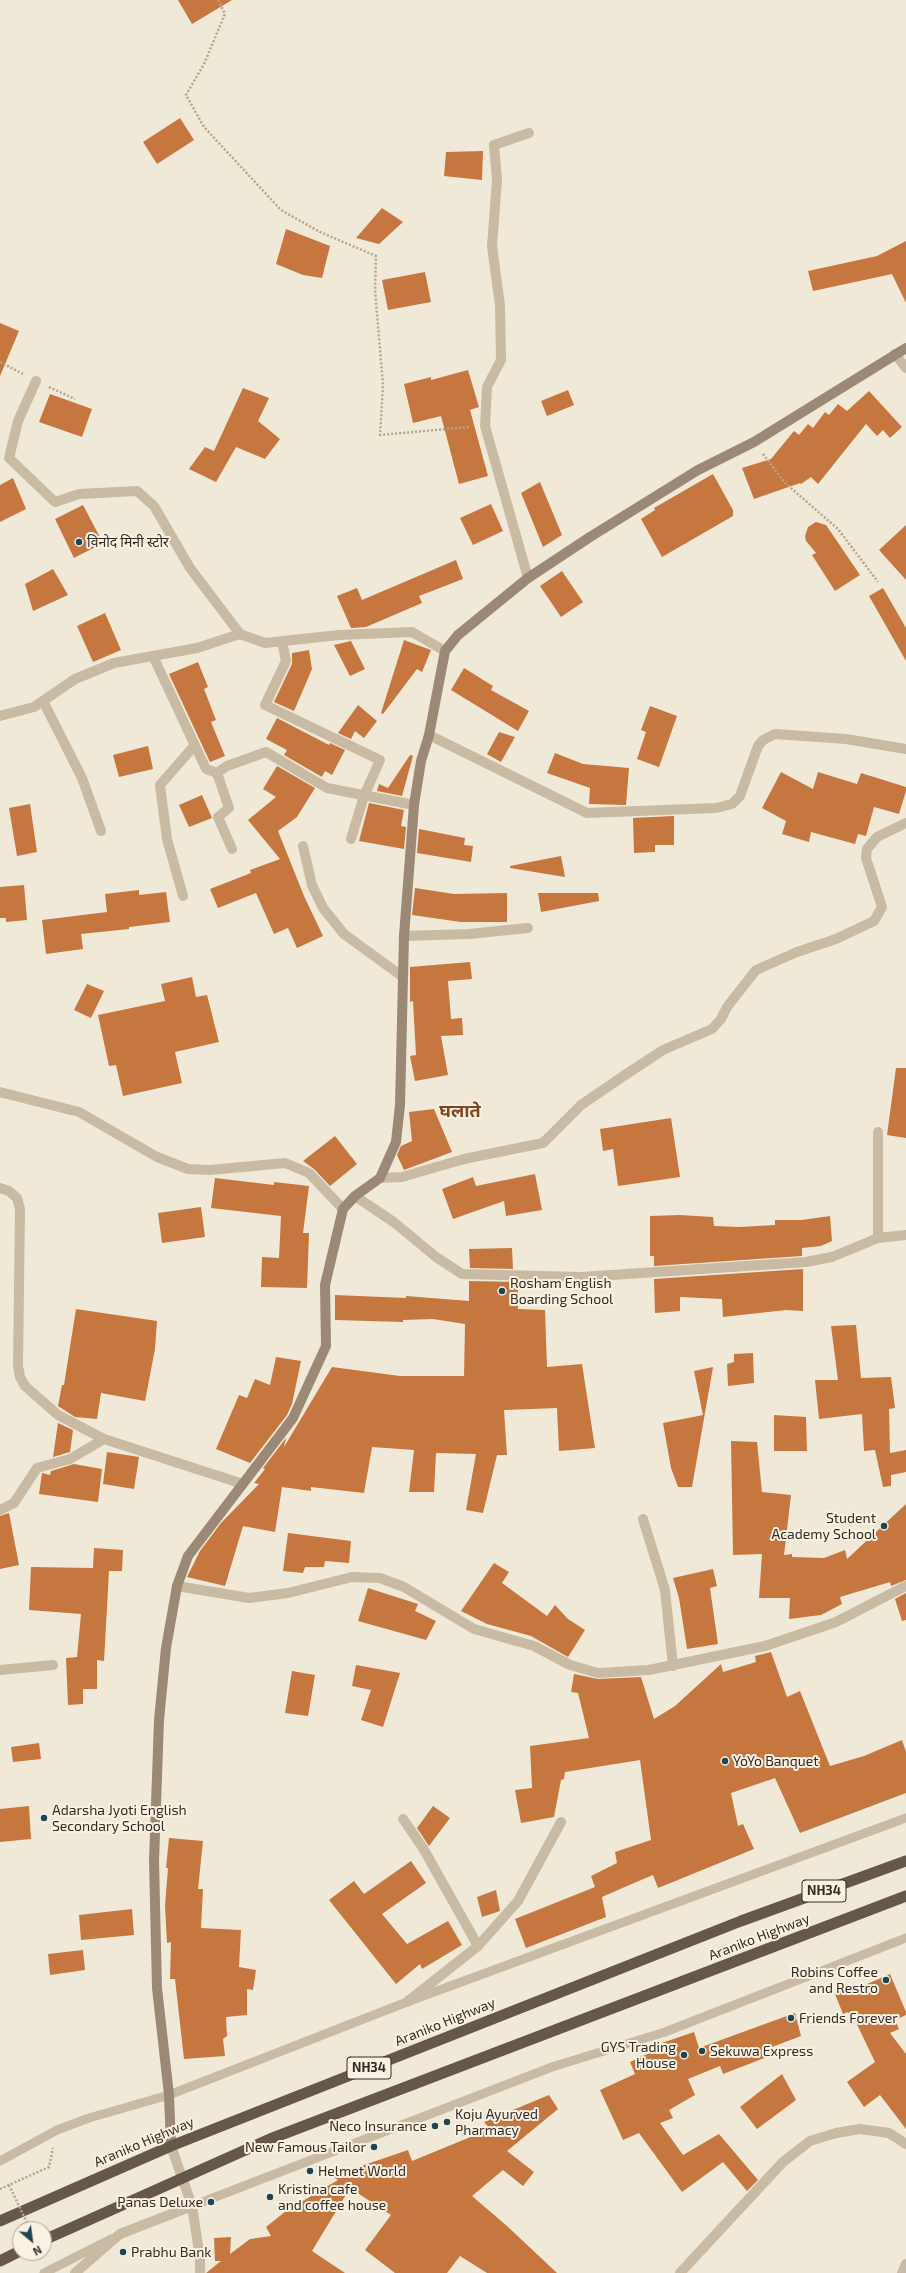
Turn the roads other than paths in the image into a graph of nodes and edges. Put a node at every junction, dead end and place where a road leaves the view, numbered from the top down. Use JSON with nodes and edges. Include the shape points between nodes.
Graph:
{"nodes":[{"id":1,"x":529,"y":133,"type":"dead end"},
{"id":2,"x":906,"y":348,"type":"edge"},
{"id":3,"x":896,"y":354,"type":"junction"},
{"id":4,"x":906,"y":368,"type":"edge"},
{"id":5,"x":36,"y":381,"type":"dead end"},
{"id":6,"x":528,"y":578,"type":"junction"},
{"id":7,"x":240,"y":634,"type":"junction"},
{"id":8,"x":282,"y":641,"type":"junction"},
{"id":9,"x":445,"y":650,"type":"junction"},
{"id":10,"x":153,"y":656,"type":"junction"},
{"id":11,"x":43,"y":701,"type":"junction"},
{"id":12,"x":0,"y":716,"type":"edge"},
{"id":13,"x":429,"y":735,"type":"junction"},
{"id":14,"x":195,"y":745,"type":"junction"},
{"id":15,"x":906,"y":748,"type":"edge"},
{"id":16,"x":217,"y":773,"type":"junction"},
{"id":17,"x":364,"y":796,"type":"junction"},
{"id":18,"x":414,"y":806,"type":"junction"},
{"id":19,"x":906,"y":823,"type":"edge"},
{"id":20,"x":101,"y":831,"type":"dead end"},
{"id":21,"x":351,"y":839,"type":"dead end"},
{"id":22,"x":303,"y":846,"type":"dead end"},
{"id":23,"x":232,"y":848,"type":"dead end"},
{"id":24,"x":183,"y":896,"type":"dead end"},
{"id":25,"x":528,"y":928,"type":"dead end"},
{"id":26,"x":404,"y":936,"type":"junction"},
{"id":27,"x":403,"y":977,"type":"junction"},
{"id":28,"x":0,"y":1092,"type":"edge"},
{"id":29,"x":878,"y":1132,"type":"dead end"},
{"id":30,"x":380,"y":1178,"type":"junction"},
{"id":31,"x":0,"y":1188,"type":"edge"},
{"id":32,"x":355,"y":1196,"type":"junction"},
{"id":33,"x":343,"y":1209,"type":"junction"},
{"id":34,"x":906,"y":1235,"type":"edge"},
{"id":35,"x":878,"y":1238,"type":"junction"},
{"id":36,"x":104,"y":1439,"type":"junction"},
{"id":37,"x":243,"y":1484,"type":"junction"},
{"id":38,"x":0,"y":1510,"type":"edge"},
{"id":39,"x":643,"y":1519,"type":"dead end"},
{"id":40,"x":177,"y":1586,"type":"junction"},
{"id":41,"x":906,"y":1586,"type":"edge"},
{"id":42,"x":53,"y":1665,"type":"dead end"},
{"id":43,"x":673,"y":1666,"type":"junction"},
{"id":44,"x":0,"y":1670,"type":"edge"},
{"id":45,"x":906,"y":1818,"type":"edge"},
{"id":46,"x":403,"y":1819,"type":"dead end"},
{"id":47,"x":561,"y":1822,"type":"dead end"},
{"id":48,"x":906,"y":1861,"type":"edge"},
{"id":49,"x":906,"y":1896,"type":"edge"},
{"id":50,"x":906,"y":1938,"type":"edge"},
{"id":51,"x":478,"y":1946,"type":"junction"},
{"id":52,"x":407,"y":2002,"type":"junction"},
{"id":53,"x":169,"y":2095,"type":"junction"},
{"id":54,"x":906,"y":2144,"type":"edge"},
{"id":55,"x":171,"y":2146,"type":"junction"},
{"id":56,"x":0,"y":2161,"type":"edge"},
{"id":57,"x":183,"y":2178,"type":"junction"},
{"id":58,"x":192,"y":2206,"type":"junction"},
{"id":59,"x":0,"y":2221,"type":"edge"},
{"id":60,"x":120,"y":2234,"type":"junction"},
{"id":61,"x":52,"y":2236,"type":"edge"},
{"id":62,"x":12,"y":2255,"type":"edge"},
{"id":63,"x":0,"y":2261,"type":"edge"},
{"id":64,"x":906,"y":2264,"type":"edge"},
{"id":65,"x":44,"y":2273,"type":"edge"},
{"id":66,"x":75,"y":2273,"type":"edge"},
{"id":67,"x":200,"y":2273,"type":"edge"},
{"id":68,"x":680,"y":2273,"type":"edge"},
{"id":69,"x":902,"y":2273,"type":"edge"}],
"edges":[{"from":1,"to":6,"type":"street","via":[[494,145],[497,180],[492,246],[500,305],[501,360],[487,387],[485,426]]},
{"from":2,"to":3,"type":"main road"},
{"from":3,"to":4,"type":"street"},
{"from":3,"to":6,"type":"main road","via":[[754,442],[698,470]]},
{"from":5,"to":7,"type":"street","via":[[18,421],[9,458],[55,502],[79,494],[137,491],[154,506],[190,568]]},
{"from":6,"to":9,"type":"main road","via":[[458,634]]},
{"from":7,"to":8,"type":"street","via":[[265,643]]},
{"from":7,"to":10,"type":"street","via":[[197,648]]},
{"from":8,"to":9,"type":"street","via":[[412,632]]},
{"from":8,"to":17,"type":"street","via":[[286,661],[265,705],[380,760]]},
{"from":9,"to":13,"type":"main road"},
{"from":10,"to":11,"type":"street","via":[[114,663],[75,679]]},
{"from":10,"to":14,"type":"street"},
{"from":11,"to":12,"type":"street","via":[[34,707]]},
{"from":11,"to":20,"type":"street","via":[[82,778]]},
{"from":13,"to":15,"type":"street","via":[[587,813],[716,808],[732,804],[740,796],[758,746],[763,740],[775,734],[846,739]]},
{"from":13,"to":18,"type":"main road","via":[[421,761]]},
{"from":14,"to":16,"type":"street","via":[[206,769]]},
{"from":14,"to":24,"type":"street","via":[[160,785],[168,839]]},
{"from":16,"to":17,"type":"street","via":[[227,766],[266,752],[327,788]]},
{"from":16,"to":23,"type":"street","via":[[229,808],[218,817]]},
{"from":17,"to":18,"type":"street"},
{"from":17,"to":21,"type":"street"},
{"from":18,"to":26,"type":"main road"},
{"from":19,"to":30,"type":"street","via":[[876,837],[867,849],[866,858],[882,907],[874,921],[836,939],[756,970],[712,1029],[663,1050],[625,1075],[581,1105],[543,1143],[464,1159],[402,1176]]},
{"from":22,"to":27,"type":"street","via":[[312,885],[323,908],[344,934]]},
{"from":25,"to":26,"type":"street","via":[[469,934]]},
{"from":26,"to":27,"type":"main road"},
{"from":27,"to":30,"type":"main road","via":[[400,1105],[396,1142]]},
{"from":28,"to":33,"type":"street","via":[[79,1112],[157,1157],[188,1169],[210,1170],[285,1163],[309,1173]]},
{"from":29,"to":35,"type":"street"},
{"from":30,"to":32,"type":"main road"},
{"from":31,"to":36,"type":"street","via":[[9,1190],[17,1198],[20,1210],[20,1377],[25,1386],[58,1415]]},
{"from":32,"to":33,"type":"main road"},
{"from":32,"to":35,"type":"street","via":[[462,1274],[582,1277],[806,1262],[832,1257]]},
{"from":33,"to":37,"type":"main road","via":[[325,1285],[326,1346],[294,1418]]},
{"from":34,"to":35,"type":"street"},
{"from":36,"to":37,"type":"street"},
{"from":36,"to":38,"type":"street","via":[[70,1460],[37,1468],[14,1503]]},
{"from":37,"to":40,"type":"main road","via":[[188,1556]]},
{"from":39,"to":43,"type":"street","via":[[665,1590]]},
{"from":40,"to":43,"type":"street","via":[[249,1598],[288,1593],[352,1577],[380,1578],[404,1587],[474,1629],[534,1646],[570,1665],[598,1673]]},
{"from":40,"to":53,"type":"main road","via":[[166,1648],[159,1720],[154,1861],[157,1988]]},
{"from":41,"to":43,"type":"street","via":[[836,1622],[772,1644]]},
{"from":42,"to":44,"type":"street"},
{"from":45,"to":52,"type":"lane"},
{"from":46,"to":51,"type":"street","via":[[423,1848]]},
{"from":47,"to":51,"type":"street","via":[[518,1901]]},
{"from":48,"to":55,"type":"highway","name":"Araniko Highway","number":"NH34","via":[[741,1921]]},
{"from":49,"to":57,"type":"highway","name":"Araniko Highway","number":"NH34","via":[[270,2139]]},
{"from":50,"to":58,"type":"lane","via":[[665,2032],[552,2067]]},
{"from":51,"to":52,"type":"street"},
{"from":52,"to":53,"type":"lane"},
{"from":53,"to":55,"type":"main road"},
{"from":53,"to":56,"type":"lane","via":[[57,2130]]},
{"from":54,"to":68,"type":"street","via":[[889,2133],[860,2129],[810,2141],[783,2162]]},
{"from":55,"to":57,"type":"street"},
{"from":55,"to":59,"type":"highway","name":"Araniko Highway","number":"NH34"},
{"from":57,"to":58,"type":"street"},
{"from":57,"to":61,"type":"highway","name":"Araniko Highway","number":"NH34"},
{"from":58,"to":60,"type":"street"},
{"from":58,"to":67,"type":"street"},
{"from":60,"to":65,"type":"lane"},
{"from":60,"to":66,"type":"street"},
{"from":62,"to":63,"type":"highway"},
{"from":64,"to":69,"type":"street"}]}
